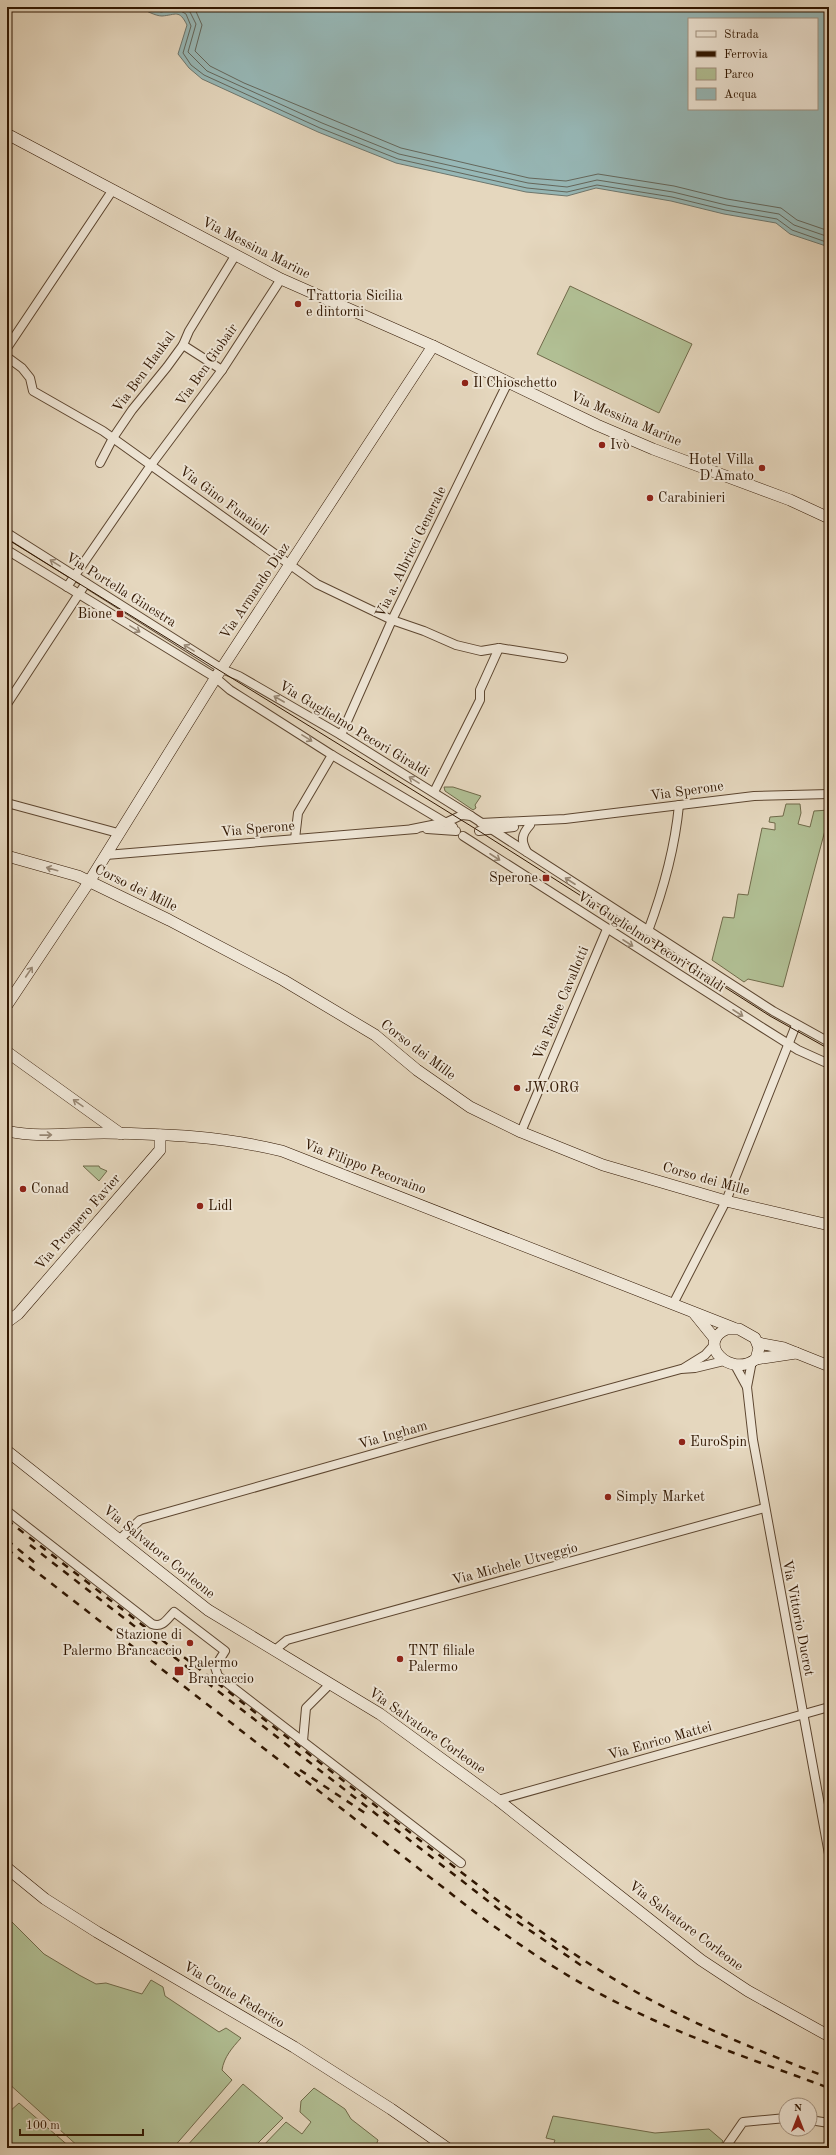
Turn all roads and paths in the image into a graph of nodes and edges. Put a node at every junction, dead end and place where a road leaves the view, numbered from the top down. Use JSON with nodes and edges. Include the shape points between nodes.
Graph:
{"nodes":[{"id":1,"x":7,"y":134,"type":"edge"},
{"id":2,"x":112,"y":190,"type":"junction"},
{"id":3,"x":235,"y":256,"type":"junction"},
{"id":4,"x":281,"y":279,"type":"junction"},
{"id":5,"x":183,"y":345,"type":"junction"},
{"id":6,"x":433,"y":346,"type":"junction"},
{"id":7,"x":7,"y":348,"type":"edge"},
{"id":8,"x":7,"y":357,"type":"edge"},
{"id":9,"x":222,"y":370,"type":"junction"},
{"id":10,"x":508,"y":382,"type":"junction"},
{"id":11,"x":113,"y":438,"type":"junction"},
{"id":12,"x":100,"y":462,"type":"dead end"},
{"id":13,"x":151,"y":465,"type":"junction"},
{"id":14,"x":829,"y":518,"type":"edge"},
{"id":15,"x":7,"y":533,"type":"edge"},
{"id":16,"x":7,"y":550,"type":"edge"},
{"id":17,"x":291,"y":565,"type":"junction"},
{"id":18,"x":74,"y":575,"type":"junction"},
{"id":19,"x":86,"y":583,"type":"junction"},
{"id":20,"x":66,"y":587,"type":"junction"},
{"id":21,"x":78,"y":595,"type":"junction"},
{"id":22,"x":392,"y":620,"type":"junction"},
{"id":23,"x":499,"y":648,"type":"junction"},
{"id":24,"x":564,"y":658,"type":"dead end"},
{"id":25,"x":222,"y":669,"type":"junction"},
{"id":26,"x":216,"y":678,"type":"junction"},
{"id":27,"x":7,"y":704,"type":"edge"},
{"id":28,"x":341,"y":735,"type":"junction"},
{"id":29,"x":332,"y":755,"type":"junction"},
{"id":30,"x":434,"y":792,"type":"junction"},
{"id":31,"x":829,"y":794,"type":"edge"},
{"id":32,"x":7,"y":803,"type":"edge"},
{"id":33,"x":679,"y":805,"type":"junction"},
{"id":34,"x":430,"y":811,"type":"junction"},
{"id":35,"x":549,"y":820,"type":"junction"},
{"id":36,"x":477,"y":822,"type":"junction"},
{"id":37,"x":530,"y":825,"type":"junction"},
{"id":38,"x":426,"y":826,"type":"junction"},
{"id":39,"x":455,"y":827,"type":"junction"},
{"id":40,"x":412,"y":829,"type":"junction"},
{"id":41,"x":491,"y":829,"type":"junction"},
{"id":42,"x":118,"y":833,"type":"junction"},
{"id":43,"x":294,"y":839,"type":"junction"},
{"id":44,"x":527,"y":853,"type":"junction"},
{"id":45,"x":106,"y":855,"type":"junction"},
{"id":46,"x":7,"y":856,"type":"edge"},
{"id":47,"x":89,"y":882,"type":"junction"},
{"id":48,"x":607,"y":929,"type":"junction"},
{"id":49,"x":648,"y":931,"type":"junction"},
{"id":50,"x":7,"y":1005,"type":"edge"},
{"id":51,"x":796,"y":1025,"type":"junction"},
{"id":52,"x":829,"y":1042,"type":"edge"},
{"id":53,"x":788,"y":1044,"type":"junction"},
{"id":54,"x":7,"y":1052,"type":"edge"},
{"id":55,"x":829,"y":1064,"type":"edge"},
{"id":56,"x":99,"y":1118,"type":"junction"},
{"id":57,"x":7,"y":1131,"type":"edge"},
{"id":58,"x":521,"y":1132,"type":"junction"},
{"id":59,"x":85,"y":1133,"type":"junction"},
{"id":60,"x":121,"y":1134,"type":"junction"},
{"id":61,"x":160,"y":1135,"type":"junction"},
{"id":62,"x":726,"y":1201,"type":"junction"},
{"id":63,"x":829,"y":1225,"type":"edge"},
{"id":64,"x":673,"y":1304,"type":"junction"},
{"id":65,"x":694,"y":1312,"type":"junction"},
{"id":66,"x":7,"y":1322,"type":"edge"},
{"id":67,"x":734,"y":1328,"type":"junction"},
{"id":68,"x":714,"y":1342,"type":"junction"},
{"id":69,"x":758,"y":1343,"type":"junction"},
{"id":70,"x":796,"y":1353,"type":"junction"},
{"id":71,"x":754,"y":1360,"type":"junction"},
{"id":72,"x":730,"y":1363,"type":"junction"},
{"id":73,"x":829,"y":1366,"type":"edge"},
{"id":74,"x":681,"y":1369,"type":"junction"},
{"id":75,"x":747,"y":1387,"type":"junction"},
{"id":76,"x":7,"y":1451,"type":"edge"},
{"id":77,"x":764,"y":1508,"type":"junction"},
{"id":78,"x":7,"y":1511,"type":"edge"},
{"id":79,"x":120,"y":1539,"type":"junction"},
{"id":80,"x":276,"y":1650,"type":"junction"},
{"id":81,"x":330,"y":1684,"type":"junction"},
{"id":82,"x":829,"y":1707,"type":"edge"},
{"id":83,"x":803,"y":1714,"type":"junction"},
{"id":84,"x":303,"y":1741,"type":"junction"},
{"id":85,"x":498,"y":1800,"type":"junction"},
{"id":86,"x":829,"y":1854,"type":"edge"},
{"id":87,"x":461,"y":1863,"type":"dead end"},
{"id":88,"x":7,"y":1868,"type":"edge"},
{"id":89,"x":829,"y":2036,"type":"edge"},
{"id":90,"x":778,"y":2119,"type":"edge"},
{"id":91,"x":818,"y":2121,"type":"edge"},
{"id":92,"x":829,"y":2123,"type":"edge"},
{"id":93,"x":447,"y":2148,"type":"edge"},
{"id":94,"x":725,"y":2148,"type":"edge"}],
"edges":[{"from":1,"to":2,"type":"street","name":"Via Messina Marine"},
{"from":2,"to":3,"type":"street","name":"Via Messina Marine"},
{"from":2,"to":7,"type":"street"},
{"from":3,"to":4,"type":"street","name":"Via Messina Marine"},
{"from":3,"to":5,"type":"street","name":"Via Ben Haukal"},
{"from":4,"to":6,"type":"street","name":"Via Messina Marine"},
{"from":4,"to":9,"type":"street","name":"Via Ben Giobair"},
{"from":5,"to":9,"type":"street"},
{"from":5,"to":11,"type":"street","name":"Via Ben Haukal"},
{"from":6,"to":10,"type":"street","name":"Via Messina Marine"},
{"from":6,"to":17,"type":"street","name":"Via Armando Diaz"},
{"from":8,"to":11,"type":"street","name":"Via Gino Funaioli","via":[[30,378],[33,391]]},
{"from":9,"to":13,"type":"street","name":"Via Ben Giobair"},
{"from":10,"to":14,"type":"street","name":"Via Messina Marine","via":[[639,443],[790,500]]},
{"from":10,"to":22,"type":"street","name":"Via a. Albricci Generale"},
{"from":11,"to":12,"type":"street","name":"Via Ben Haukal"},
{"from":11,"to":13,"type":"street","name":"Via Gino Funaioli"},
{"from":13,"to":17,"type":"street","name":"Via Gino Funaioli"},
{"from":13,"to":18,"type":"street","name":"Via Ben Giobair"},
{"from":18,"to":15,"type":"street","name":"Via Portella Ginestra","one_way":true},
{"from":16,"to":20,"type":"street","name":"Via Portella Ginestra"},
{"from":17,"to":22,"type":"street","name":"Via Gino Funaioli","via":[[317,584]]},
{"from":17,"to":25,"type":"street","name":"Via Armando Diaz"},
{"from":18,"to":19,"type":"street","name":"Via Portella Ginestra"},
{"from":18,"to":20,"type":"street","name":"Via Ben Giobair"},
{"from":19,"to":21,"type":"street"},
{"from":25,"to":19,"type":"street","name":"Via Portella Ginestra","one_way":true},
{"from":20,"to":21,"type":"street","name":"Via Portella Ginestra"},
{"from":21,"to":26,"type":"street","name":"Via Portella Ginestra","one_way":true},
{"from":21,"to":27,"type":"street"},
{"from":22,"to":23,"type":"street","name":"Via Gino Funaioli","via":[[424,630],[456,645],[481,651]]},
{"from":22,"to":28,"type":"street","name":"Via a. Albricci Generale"},
{"from":23,"to":24,"type":"street","name":"Via Gino Funaioli"},
{"from":23,"to":30,"type":"street","via":[[480,690],[480,700]]},
{"from":25,"to":26,"type":"street","name":"Via Armando Diaz"},
{"from":28,"to":25,"type":"street","name":"Via Guglielmo Pecori Giraldi","one_way":true,"via":[[239,676]]},
{"from":26,"to":29,"type":"street","name":"Via Guglielmo Pecori Giraldi","one_way":true,"via":[[230,690]]},
{"from":26,"to":42,"type":"street","name":"Via Armando Diaz"},
{"from":30,"to":28,"type":"street","name":"Via Guglielmo Pecori Giraldi","one_way":true},
{"from":29,"to":34,"type":"street","name":"Via Guglielmo Pecori Giraldi"},
{"from":29,"to":43,"type":"street","via":[[298,813]]},
{"from":30,"to":36,"type":"street","name":"Via Guglielmo Pecori Giraldi"},
{"from":31,"to":33,"type":"street","name":"Via Sperone","via":[[754,796]]},
{"from":32,"to":42,"type":"street"},
{"from":33,"to":35,"type":"street","name":"Via Sperone"},
{"from":33,"to":49,"type":"street","via":[[676,834]]},
{"from":34,"to":38,"type":"street","via":[[431,819]]},
{"from":34,"to":39,"type":"street","name":"Via Guglielmo Pecori Giraldi"},
{"from":35,"to":36,"type":"street"},
{"from":35,"to":37,"type":"street"},
{"from":36,"to":39,"type":"street","via":[[462,815]]},
{"from":36,"to":39,"type":"street","via":[[474,836]]},
{"from":36,"to":41,"type":"street"},
{"from":37,"to":41,"type":"street"},
{"from":37,"to":44,"type":"street","via":[[523,833],[522,839]]},
{"from":38,"to":39,"type":"street"},
{"from":38,"to":40,"type":"street"},
{"from":39,"to":40,"type":"street"},
{"from":39,"to":48,"type":"street","name":"Via Guglielmo Pecori Giraldi","one_way":true},
{"from":40,"to":43,"type":"street","name":"Via Sperone"},
{"from":41,"to":44,"type":"street","name":"Via Guglielmo Pecori Giraldi"},
{"from":42,"to":45,"type":"street","name":"Via Armando Diaz"},
{"from":43,"to":45,"type":"street","name":"Via Sperone"},
{"from":49,"to":44,"type":"street","name":"Via Guglielmo Pecori Giraldi","one_way":true},
{"from":45,"to":47,"type":"street","name":"Via Armando Diaz"},
{"from":47,"to":46,"type":"street","name":"Corso dei Mille","one_way":true,"via":[[78,876]]},
{"from":50,"to":47,"type":"street","name":"Via Armando Diaz","one_way":true},
{"from":47,"to":58,"type":"street","name":"Corso dei Mille","via":[[183,927],[283,980],[375,1035],[417,1070],[470,1107]]},
{"from":48,"to":53,"type":"street","name":"Via Guglielmo Pecori Giraldi","one_way":true},
{"from":48,"to":58,"type":"street","name":"Via Felice Cavallotti"},
{"from":49,"to":51,"type":"street","name":"Via Guglielmo Pecori Giraldi"},
{"from":51,"to":52,"type":"street","name":"Via Guglielmo Pecori Giraldi"},
{"from":51,"to":53,"type":"street"},
{"from":53,"to":55,"type":"street","name":"Via Guglielmo Pecori Giraldi"},
{"from":53,"to":62,"type":"street"},
{"from":56,"to":54,"type":"street","one_way":true},
{"from":56,"to":59,"type":"street"},
{"from":56,"to":60,"type":"street"},
{"from":57,"to":59,"type":"street","name":"Via Filippo Pecoraino","one_way":true,"via":[[25,1135]]},
{"from":58,"to":62,"type":"street","name":"Corso dei Mille","via":[[603,1165]]},
{"from":59,"to":60,"type":"street","name":"Via Filippo Pecoraino"},
{"from":60,"to":61,"type":"street","name":"Via Filippo Pecoraino"},
{"from":61,"to":64,"type":"street","name":"Via Filippo Pecoraino","via":[[201,1136],[282,1151]]},
{"from":61,"to":66,"type":"street","name":"Via Prospero Favier","via":[[160,1150],[18,1314]]},
{"from":62,"to":63,"type":"street","name":"Corso dei Mille"},
{"from":62,"to":64,"type":"street"},
{"from":64,"to":65,"type":"street","name":"Via Filippo Pecoraino"},
{"from":65,"to":67,"type":"street","name":"Via Filippo Pecoraino"},
{"from":65,"to":68,"type":"street"},
{"from":67,"to":68,"type":"street","via":[[721,1331]]},
{"from":67,"to":69,"type":"street","via":[[751,1333]]},
{"from":68,"to":72,"type":"street","via":[[717,1354]]},
{"from":68,"to":74,"type":"street","via":[[705,1355]]},
{"from":69,"to":70,"type":"street"},
{"from":69,"to":71,"type":"street","via":[[758,1353]]},
{"from":70,"to":71,"type":"street"},
{"from":70,"to":73,"type":"street"},
{"from":71,"to":72,"type":"street"},
{"from":71,"to":75,"type":"street"},
{"from":72,"to":74,"type":"street"},
{"from":72,"to":75,"type":"street"},
{"from":74,"to":79,"type":"street","name":"Via Ingham","via":[[140,1520]]},
{"from":75,"to":77,"type":"street","name":"Via Vittorio Ducrot"},
{"from":76,"to":79,"type":"street","name":"Via Salvatore Corleone"},
{"from":77,"to":80,"type":"street","name":"Via Michele Utveggio","via":[[287,1640]]},
{"from":77,"to":83,"type":"street","name":"Via Vittorio Ducrot"},
{"from":78,"to":84,"type":"street","via":[[152,1624],[164,1624],[174,1612],[180,1616],[225,1652],[215,1667],[218,1676]]},
{"from":79,"to":80,"type":"street","name":"Via Salvatore Corleone","via":[[208,1610]]},
{"from":80,"to":81,"type":"street","name":"Via Salvatore Corleone"},
{"from":81,"to":84,"type":"street","via":[[306,1708]]},
{"from":81,"to":85,"type":"street","name":"Via Salvatore Corleone","via":[[380,1714]]},
{"from":82,"to":83,"type":"street","name":"Via Enrico Mattei"},
{"from":83,"to":85,"type":"street","name":"Via Enrico Mattei"},
{"from":83,"to":86,"type":"street","name":"Via Vittorio Ducrot"},
{"from":84,"to":87,"type":"street"},
{"from":85,"to":89,"type":"street","name":"Via Salvatore Corleone","via":[[701,1960],[748,1991]]},
{"from":88,"to":93,"type":"street","name":"Via Conte Federico","via":[[45,1899],[294,2047]]},
{"from":90,"to":94,"type":"street","via":[[742,2122]]},
{"from":91,"to":92,"type":"street"}]}
